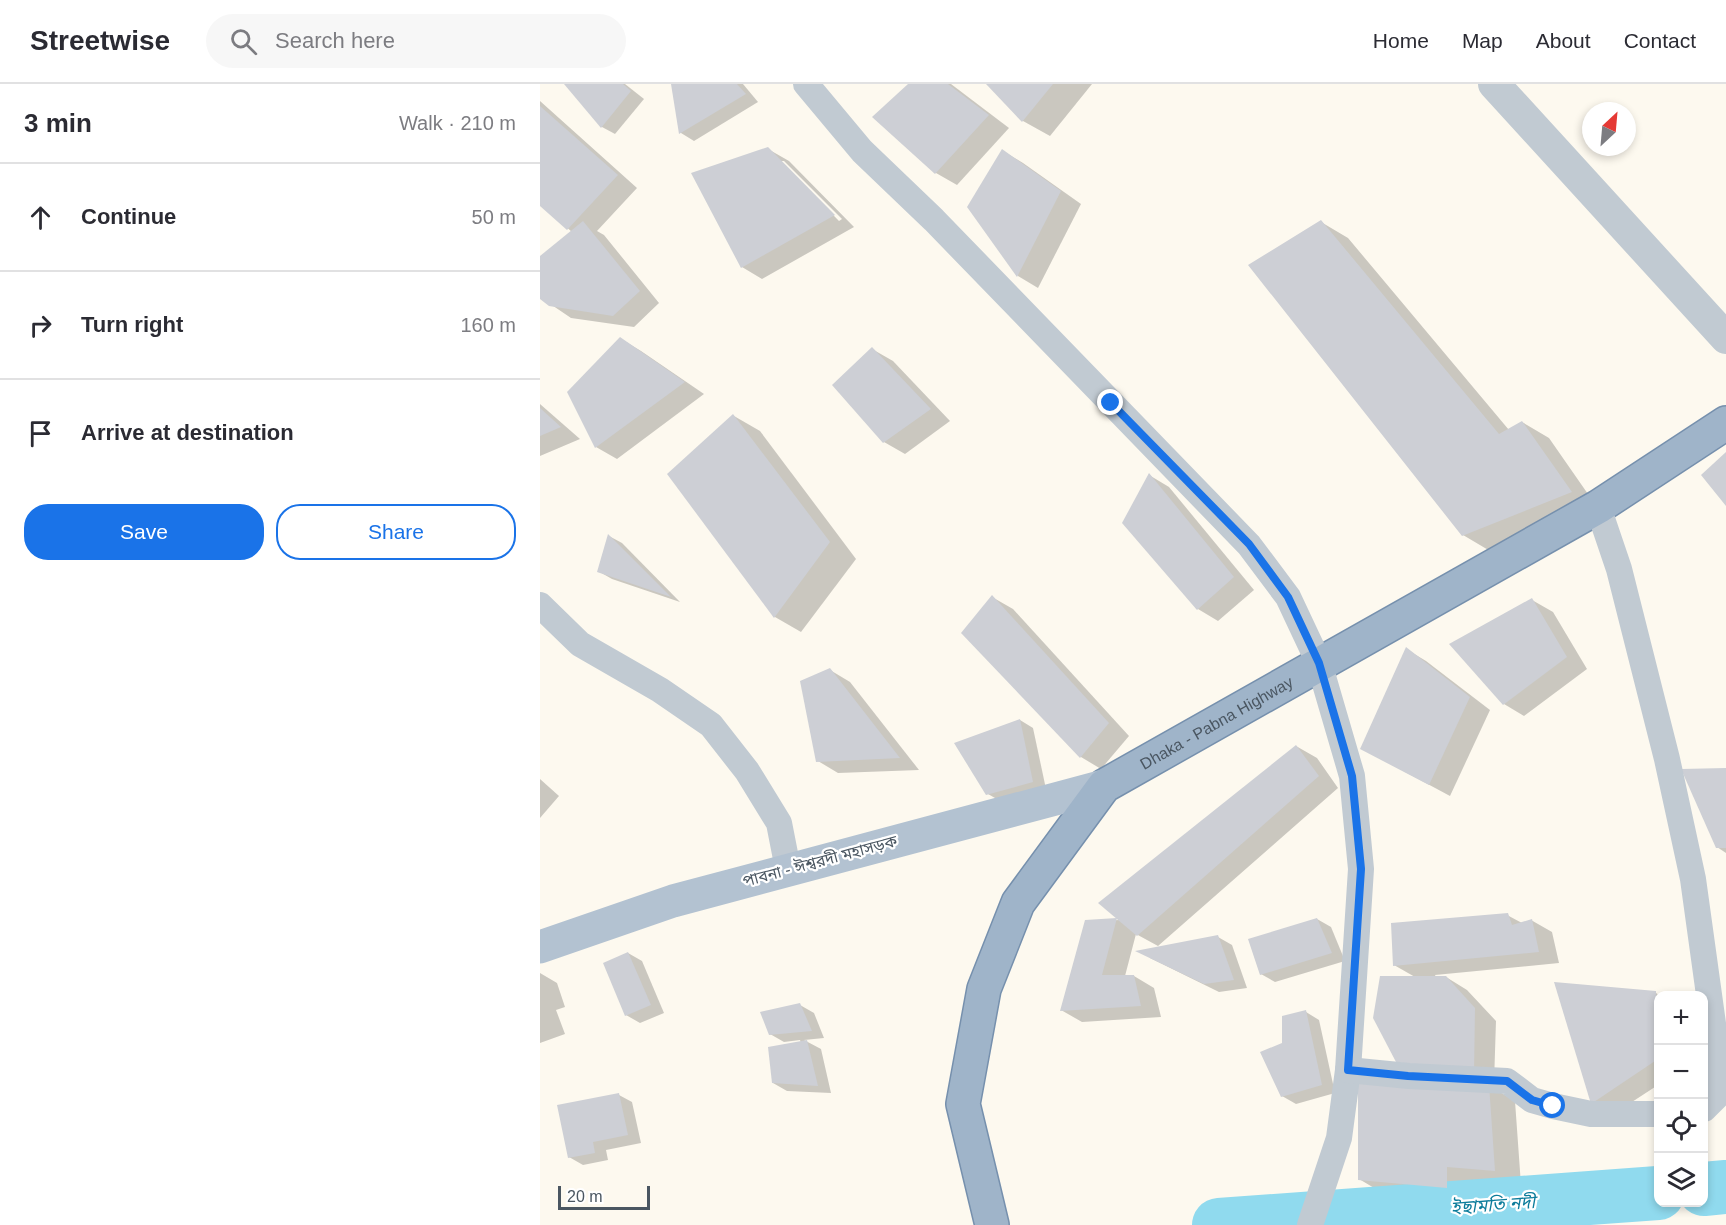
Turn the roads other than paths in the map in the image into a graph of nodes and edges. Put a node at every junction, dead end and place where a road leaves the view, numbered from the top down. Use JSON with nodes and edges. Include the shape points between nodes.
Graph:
{"nodes":[{"id":1,"x":806,"y":84,"type":"edge"},
{"id":2,"x":1494,"y":84,"type":"edge"},
{"id":3,"x":1726,"y":338,"type":"edge"},
{"id":4,"x":1726,"y":423,"type":"edge"},
{"id":5,"x":1598,"y":507,"type":"junction"},
{"id":6,"x":540,"y":605,"type":"edge"},
{"id":7,"x":1319,"y":663,"type":"junction"},
{"id":8,"x":1104,"y":786,"type":"junction"},
{"id":9,"x":788,"y":870,"type":"junction"},
{"id":10,"x":540,"y":947,"type":"edge"},
{"id":11,"x":1348,"y":1070,"type":"junction"},
{"id":12,"x":1708,"y":1105,"type":"edge"},
{"id":13,"x":1654,"y":1114,"type":"edge"},
{"id":14,"x":992,"y":1225,"type":"edge"},
{"id":15,"x":1310,"y":1225,"type":"edge"}],
"edges":[{"from":1,"to":7,"type":"street","via":[[862,151],[1249,544],[1288,597]]},
{"from":2,"to":3,"type":"street"},
{"from":4,"to":5,"type":"highway","name":"Dhaka - Pabna Highway"},
{"from":5,"to":7,"type":"highway","name":"Dhaka - Pabna Highway"},
{"from":5,"to":12,"type":"street","via":[[1619,569],[1693,879],[1719,1067],[1717,1096]]},
{"from":6,"to":9,"type":"street","via":[[580,644],[711,724],[747,771],[778,823]]},
{"from":7,"to":8,"type":"highway","name":"Dhaka - Pabna Highway"},
{"from":7,"to":11,"type":"street","via":[[1352,776],[1361,869]]},
{"from":8,"to":9,"type":"main road","name":"পাবনা - ঈশ্বরদী মহাসড়ক"},
{"from":8,"to":14,"type":"highway","name":"Dhaka - Pabna Highway","via":[[1018,903],[984,988],[963,1104]]},
{"from":9,"to":10,"type":"main road","name":"পাবনা - ঈশ্বরদী মহাসড়ক","via":[[673,901]]},
{"from":11,"to":13,"type":"street","via":[[1507,1081],[1532,1100],[1563,1108],[1591,1114]]},
{"from":11,"to":15,"type":"street","via":[[1340,1138]]}]}
